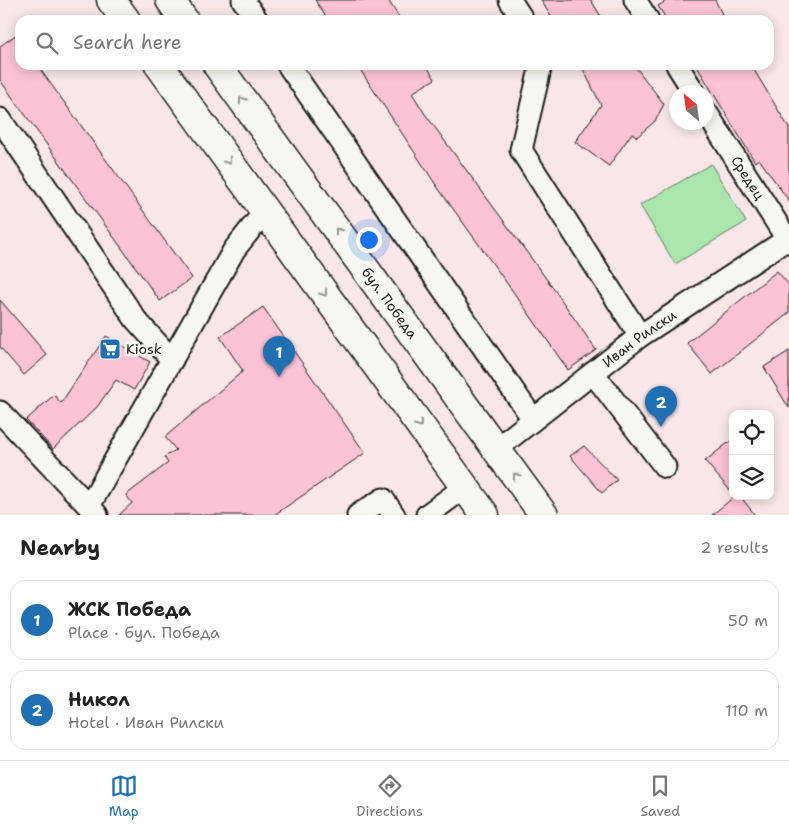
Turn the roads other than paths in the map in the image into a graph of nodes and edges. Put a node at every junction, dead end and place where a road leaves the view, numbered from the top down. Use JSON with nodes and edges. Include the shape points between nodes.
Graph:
{"nodes":[{"id":1,"x":111,"y":0,"type":"edge"},
{"id":2,"x":170,"y":0,"type":"edge"},
{"id":3,"x":243,"y":0,"type":"edge"},
{"id":4,"x":510,"y":0,"type":"edge"},
{"id":5,"x":635,"y":0,"type":"edge"},
{"id":6,"x":122,"y":15,"type":"edge"},
{"id":7,"x":180,"y":15,"type":"edge"},
{"id":8,"x":253,"y":15,"type":"edge"},
{"id":9,"x":520,"y":15,"type":"edge"},
{"id":10,"x":645,"y":15,"type":"edge"},
{"id":11,"x":162,"y":70,"type":"edge"},
{"id":12,"x":221,"y":70,"type":"edge"},
{"id":13,"x":291,"y":70,"type":"edge"},
{"id":14,"x":540,"y":70,"type":"edge"},
{"id":15,"x":680,"y":70,"type":"edge"},
{"id":16,"x":690,"y":85,"type":"edge"},
{"id":17,"x":0,"y":119,"type":"edge"},
{"id":18,"x":714,"y":124,"type":"edge"},
{"id":19,"x":265,"y":211,"type":"junction"},
{"id":20,"x":788,"y":240,"type":"edge"},
{"id":21,"x":640,"y":336,"type":"junction"},
{"id":22,"x":172,"y":360,"type":"junction"},
{"id":23,"x":593,"y":373,"type":"junction"},
{"id":24,"x":0,"y":412,"type":"edge"},
{"id":25,"x":533,"y":420,"type":"junction"},
{"id":26,"x":496,"y":448,"type":"junction"},
{"id":27,"x":665,"y":467,"type":"dead end"},
{"id":28,"x":465,"y":487,"type":"junction"},
{"id":29,"x":93,"y":510,"type":"edge"},
{"id":30,"x":358,"y":515,"type":"edge"},
{"id":31,"x":394,"y":515,"type":"edge"},
{"id":32,"x":427,"y":515,"type":"edge"},
{"id":33,"x":485,"y":515,"type":"edge"},
{"id":34,"x":544,"y":515,"type":"edge"}],
"edges":[{"from":1,"to":6,"type":"main road"},
{"from":2,"to":7,"type":"main road"},
{"from":3,"to":8,"type":"street"},
{"from":4,"to":9,"type":"street"},
{"from":5,"to":10,"type":"street"},
{"from":11,"to":19,"type":"main road","one_way":true},
{"from":26,"to":12,"type":"main road","name":"бул. Победа","one_way":true},
{"from":13,"to":25,"type":"street"},
{"from":14,"to":21,"type":"street","via":[[521,150]]},
{"from":15,"to":16,"type":"street"},
{"from":17,"to":22,"type":"street","via":[[136,320]]},
{"from":18,"to":20,"type":"street","name":"Средец"},
{"from":19,"to":22,"type":"street","via":[[234,250]]},
{"from":19,"to":28,"type":"main road","one_way":true},
{"from":20,"to":21,"type":"street","name":"Иван Рилски"},
{"from":21,"to":23,"type":"street","name":"Иван Рилски"},
{"from":22,"to":29,"type":"street"},
{"from":23,"to":25,"type":"street","name":"Иван Рилски"},
{"from":23,"to":27,"type":"street"},
{"from":24,"to":29,"type":"street"},
{"from":25,"to":26,"type":"street","name":"Иван Рилски"},
{"from":34,"to":26,"type":"main road","name":"бул. Победа","one_way":true},
{"from":28,"to":32,"type":"street"},
{"from":28,"to":33,"type":"main road"},
{"from":30,"to":31,"type":"street","via":[[383,499]]}]}
